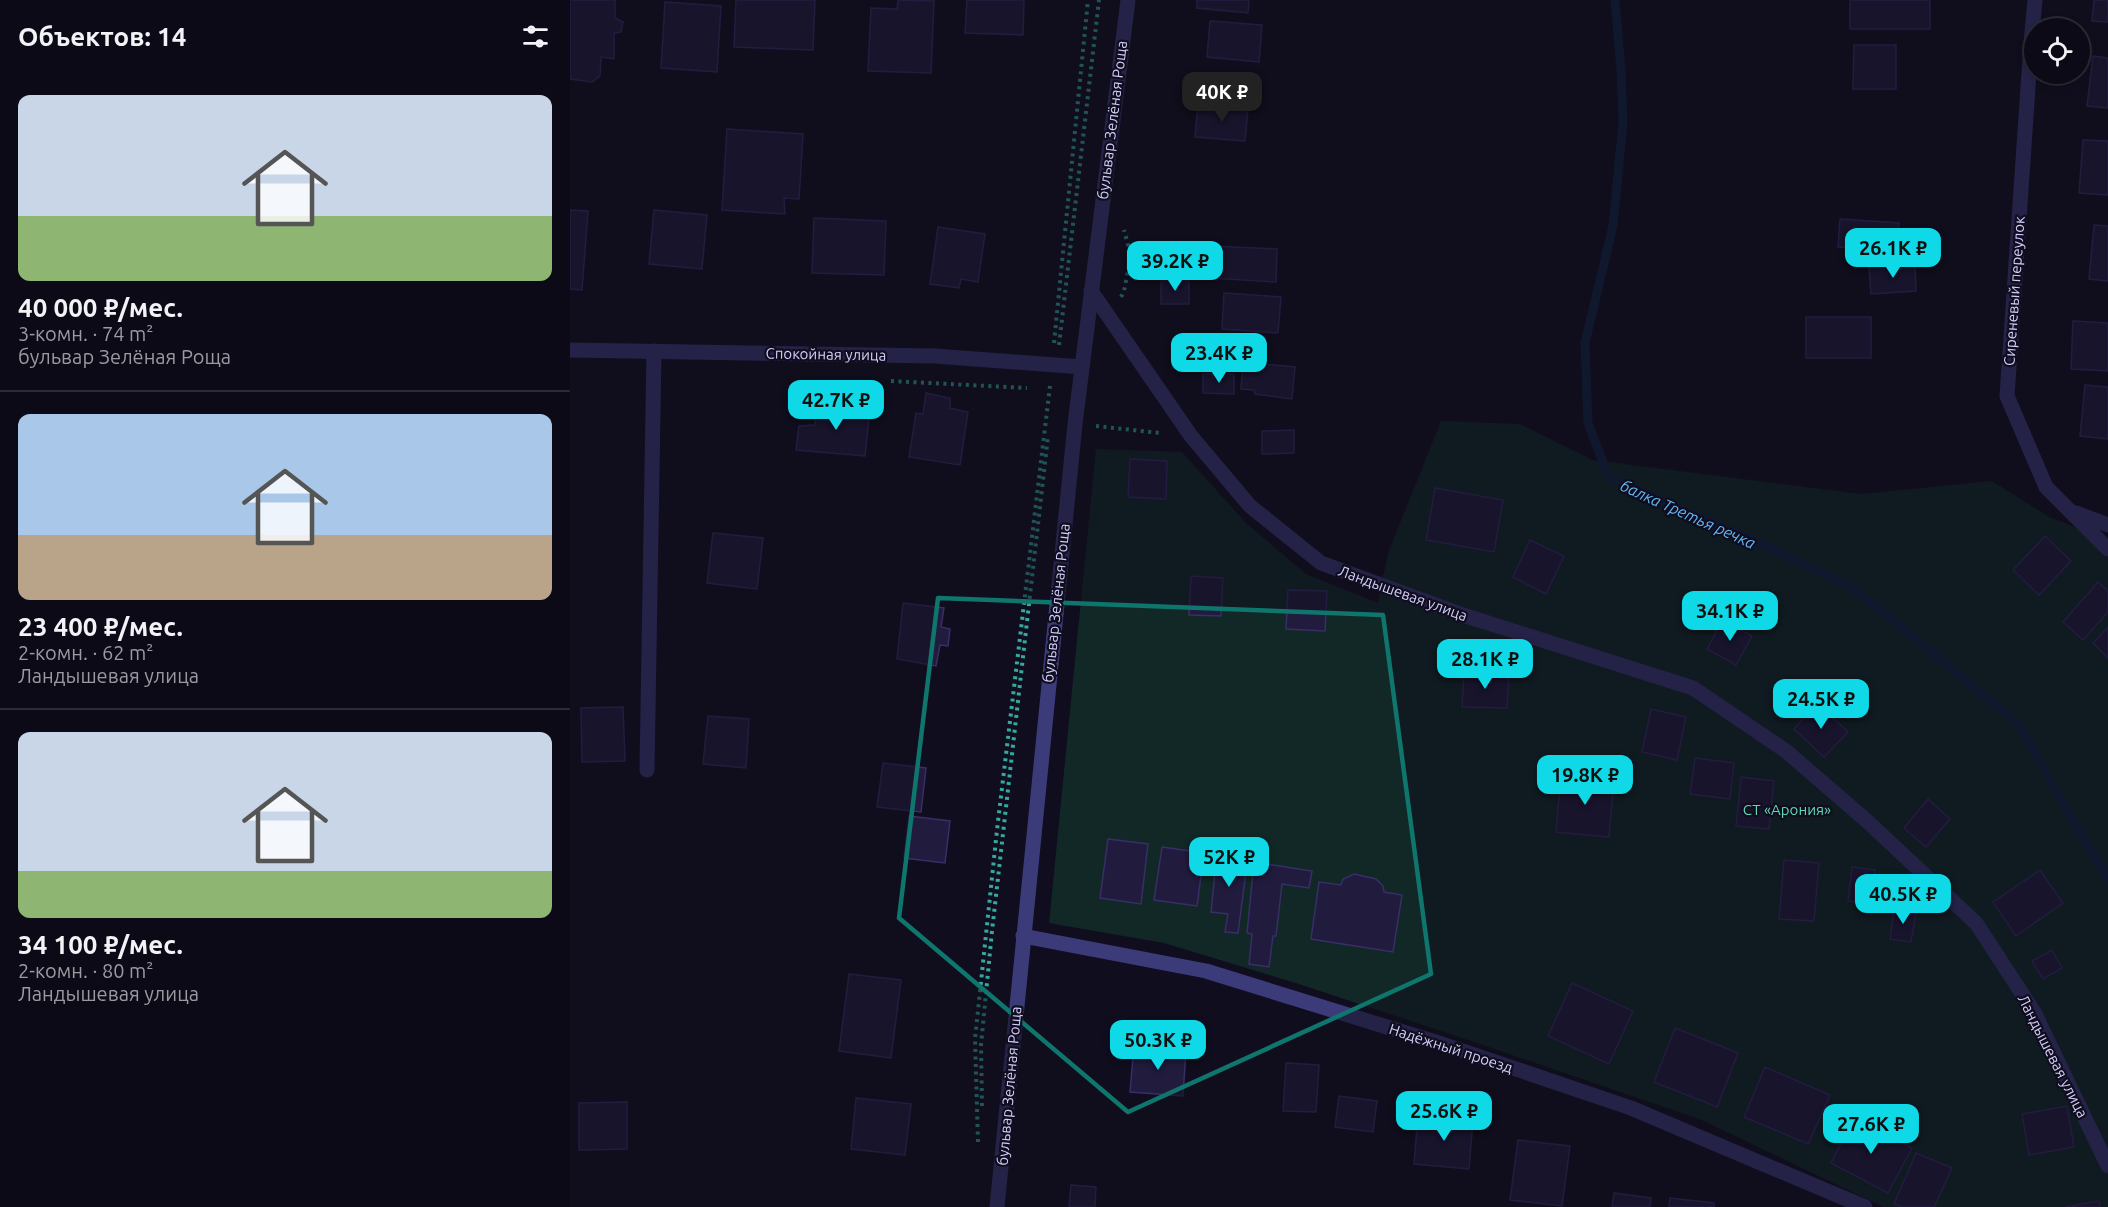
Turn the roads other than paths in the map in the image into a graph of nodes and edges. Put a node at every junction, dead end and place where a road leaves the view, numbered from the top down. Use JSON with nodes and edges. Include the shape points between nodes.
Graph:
{"nodes":[{"id":1,"x":1128,"y":0,"type":"edge"},
{"id":2,"x":2035,"y":0,"type":"edge"},
{"id":3,"x":1091,"y":291,"type":"junction"},
{"id":4,"x":570,"y":350,"type":"edge"},
{"id":5,"x":654,"y":351,"type":"junction"},
{"id":6,"x":1082,"y":367,"type":"junction"},
{"id":7,"x":2070,"y":511,"type":"junction"},
{"id":8,"x":2108,"y":525,"type":"edge"},
{"id":9,"x":2108,"y":549,"type":"edge"},
{"id":10,"x":647,"y":770,"type":"dead end"},
{"id":11,"x":1023,"y":936,"type":"junction"},
{"id":12,"x":2108,"y":1166,"type":"edge"},
{"id":13,"x":997,"y":1207,"type":"edge"},
{"id":14,"x":1865,"y":1207,"type":"edge"}],
"edges":[{"from":1,"to":3,"type":"street","name":"бульвар Зелёная Роща"},
{"from":2,"to":7,"type":"street","name":"Сиреневый переулок","via":[[2007,396],[2046,487]]},
{"from":3,"to":6,"type":"street","name":"бульвар Зелёная Роща"},
{"from":3,"to":12,"type":"street","name":"Ландышевая улица","via":[[1191,436],[1250,506],[1320,563],[1463,615],[1693,688],[1786,751],[1976,923],[2034,1012]]},
{"from":4,"to":5,"type":"street","name":"Спокойная улица"},
{"from":5,"to":6,"type":"street","name":"Спокойная улица","via":[[935,356]]},
{"from":5,"to":10,"type":"street"},
{"from":6,"to":11,"type":"street","name":"бульвар Зелёная Роща"},
{"from":7,"to":8,"type":"street"},
{"from":7,"to":9,"type":"street","name":"Сиреневый переулок"},
{"from":11,"to":13,"type":"street","name":"бульвар Зелёная Роща"},
{"from":11,"to":14,"type":"street","name":"Надёжный проезд","via":[[1206,971],[1444,1045],[1631,1108]]}]}
